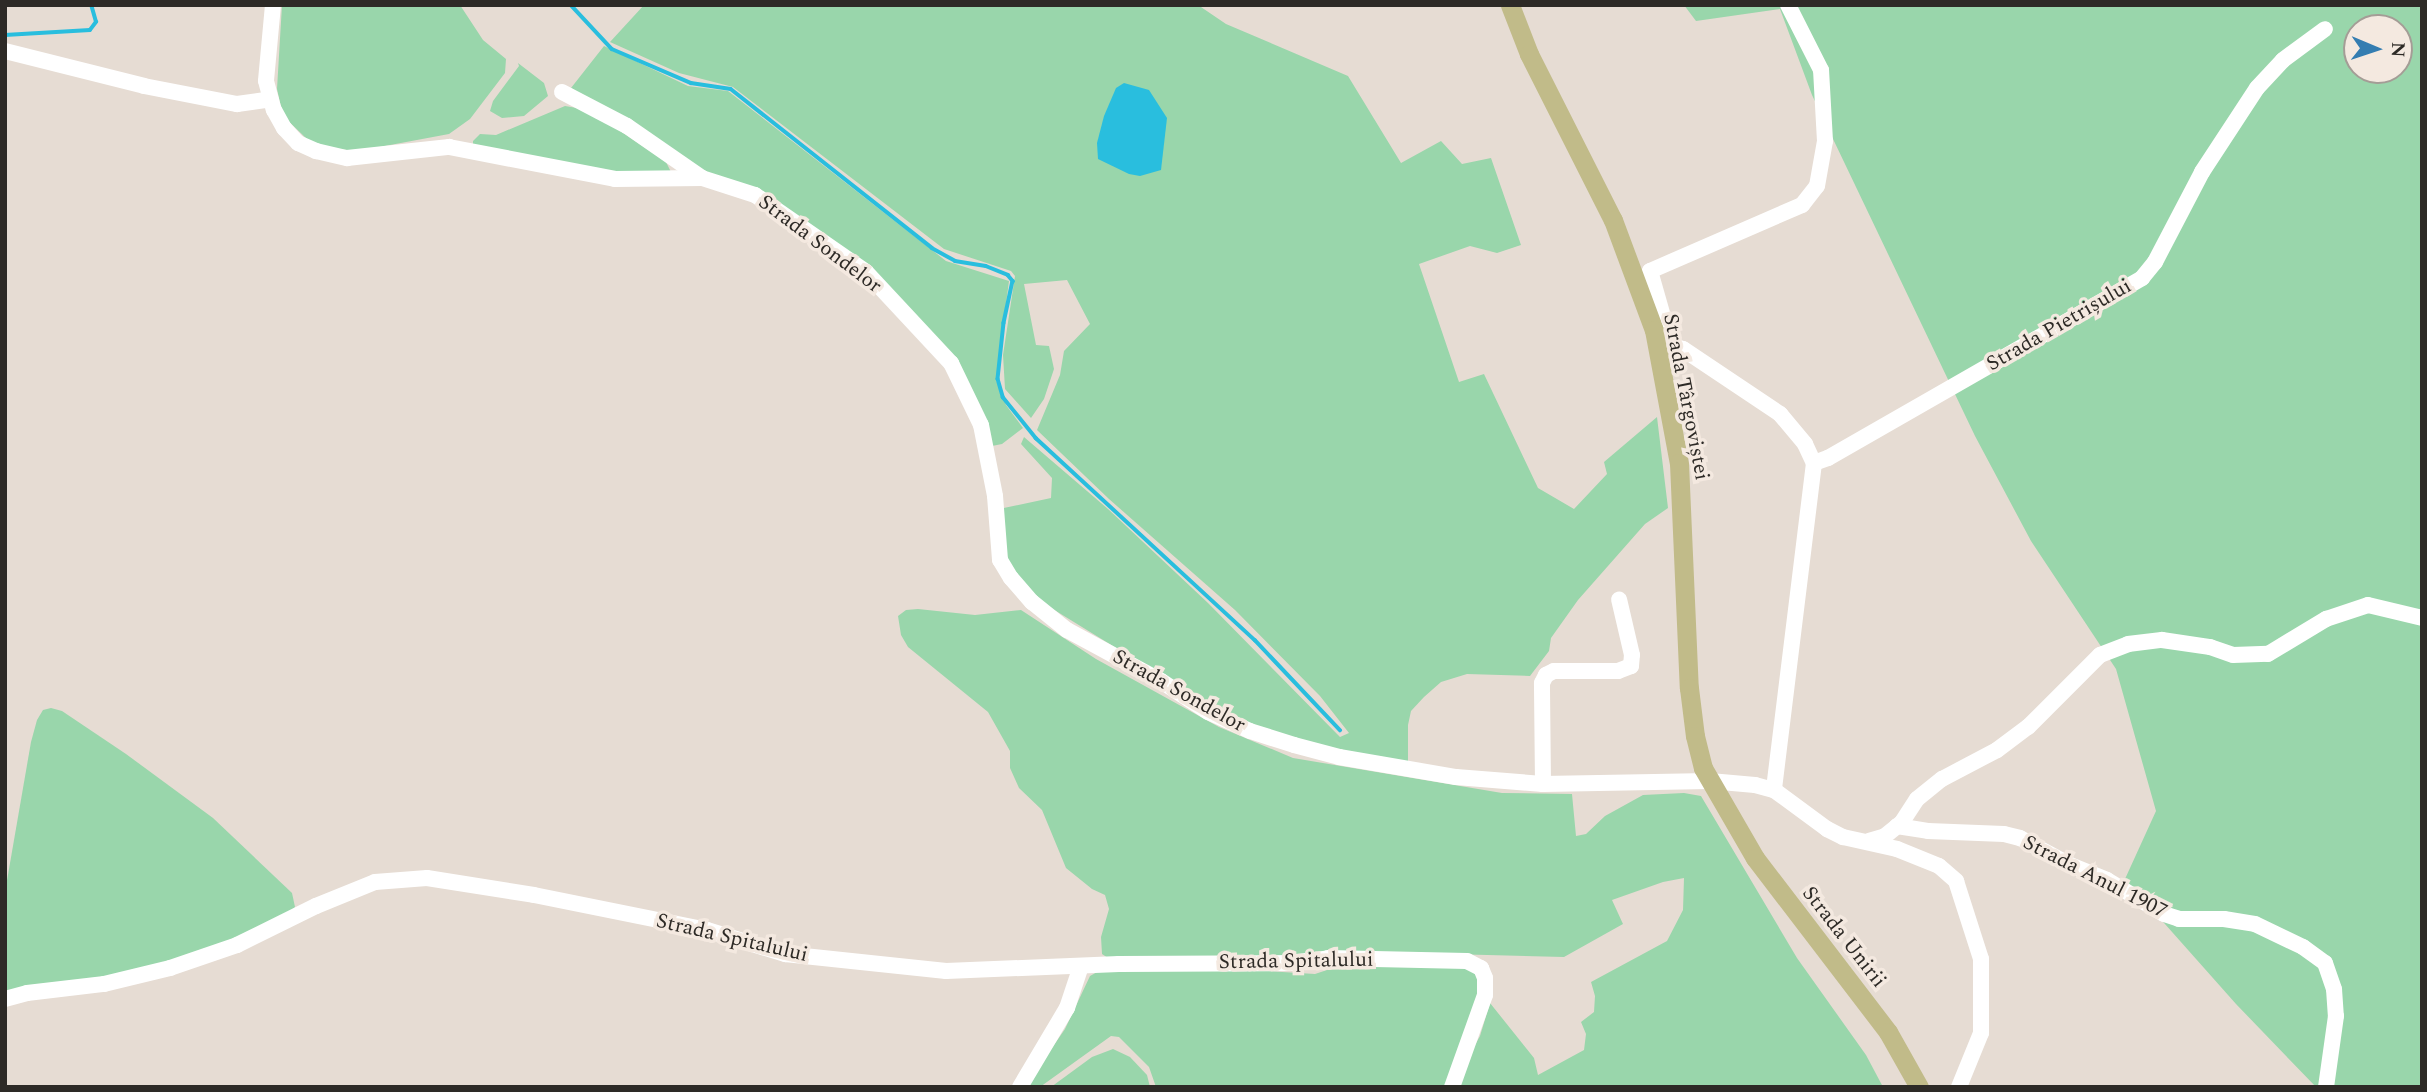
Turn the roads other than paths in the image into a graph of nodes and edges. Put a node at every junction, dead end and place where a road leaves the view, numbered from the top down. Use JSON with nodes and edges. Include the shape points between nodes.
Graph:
{"nodes":[{"id":1,"x":273,"y":5,"type":"edge"},
{"id":2,"x":1510,"y":5,"type":"edge"},
{"id":3,"x":1788,"y":5,"type":"edge"},
{"id":4,"x":2325,"y":29,"type":"dead end"},
{"id":5,"x":5,"y":51,"type":"edge"},
{"id":6,"x":562,"y":92,"type":"dead end"},
{"id":7,"x":271,"y":99,"type":"junction"},
{"id":8,"x":702,"y":178,"type":"junction"},
{"id":9,"x":1643,"y":275,"type":"junction"},
{"id":10,"x":1654,"y":335,"type":"junction"},
{"id":11,"x":1814,"y":463,"type":"junction"},
{"id":12,"x":1619,"y":599,"type":"dead end"},
{"id":13,"x":2422,"y":618,"type":"edge"},
{"id":14,"x":1710,"y":781,"type":"junction"},
{"id":15,"x":1543,"y":784,"type":"junction"},
{"id":16,"x":1774,"y":790,"type":"junction"},
{"id":17,"x":1730,"y":818,"type":"joint"},
{"id":18,"x":1897,"y":826,"type":"junction"},
{"id":19,"x":1867,"y":841,"type":"junction"},
{"id":20,"x":1082,"y":967,"type":"junction"},
{"id":21,"x":5,"y":999,"type":"edge"},
{"id":22,"x":1020,"y":1087,"type":"edge"},
{"id":23,"x":1451,"y":1087,"type":"edge"},
{"id":24,"x":1919,"y":1087,"type":"edge"},
{"id":25,"x":1959,"y":1087,"type":"edge"},
{"id":26,"x":2326,"y":1087,"type":"edge"}],
"edges":[{"from":1,"to":7,"type":"street","name":"Strada Sondelor","via":[[266,81]]},
{"from":2,"to":9,"type":"main road","name":"Strada Târgoviștei","via":[[1535,66]]},
{"from":3,"to":9,"type":"street","via":[[1821,70],[1825,141],[1817,186],[1802,205]]},
{"from":4,"to":11,"type":"street","name":"Strada Pietrișului","via":[[2283,60],[2250,97],[2202,172],[2155,262],[2141,278]]},
{"from":5,"to":7,"type":"street","via":[[237,104]]},
{"from":6,"to":8,"type":"street","via":[[627,126]]},
{"from":7,"to":8,"type":"street","name":"Strada Sondelor","via":[[284,128],[298,143],[331,156],[449,147],[615,179]]},
{"from":8,"to":15,"type":"street","name":"Strada Sondelor","via":[[755,195],[866,272],[951,363],[981,425],[995,496],[1000,560],[1032,602],[1067,630],[1208,712],[1294,746],[1405,770]]},
{"from":9,"to":10,"type":"main road","name":"Strada Târgoviștei"},
{"from":10,"to":11,"type":"street","via":[[1683,349],[1780,414]]},
{"from":10,"to":14,"type":"main road","name":"Strada Târgoviștei","via":[[1680,474],[1692,722]]},
{"from":11,"to":16,"type":"street"},
{"from":12,"to":15,"type":"street","via":[[1631,666],[1618,671],[1554,671],[1542,683]]},
{"from":13,"to":18,"type":"street","via":[[2368,605],[2326,619],[2268,654],[2233,655],[2179,640],[2128,644],[2089,663],[2028,727],[1997,750],[1932,786]]},
{"from":14,"to":15,"type":"street","name":"Strada Sondelor"},
{"from":14,"to":16,"type":"street"},
{"from":14,"to":17,"type":"main road","name":"Strada Târgoviștei"},
{"from":16,"to":19,"type":"street","via":[[1827,829]]},
{"from":17,"to":24,"type":"main road","name":"Strada Unirii","via":[[1770,879],[1888,1032]]},
{"from":18,"to":19,"type":"street","via":[[1885,836]]},
{"from":18,"to":26,"type":"street","name":"Strada Anul 1907","via":[[2021,838],[2164,914],[2255,924],[2303,947],[2325,963],[2334,989],[2336,1016]]},
{"from":19,"to":25,"type":"street","via":[[1925,858],[1956,881],[1981,959],[1982,1004],[1981,1033]]},
{"from":20,"to":21,"type":"street","name":"Strada Spitalului","via":[[946,971],[785,954],[707,930],[428,878],[375,882],[237,945],[170,968],[104,984]]},
{"from":20,"to":22,"type":"street","via":[[1067,1007]]},
{"from":20,"to":23,"type":"street","name":"Strada Spitalului","via":[[1290,963],[1328,958],[1474,963],[1485,978],[1485,996]]}]}
